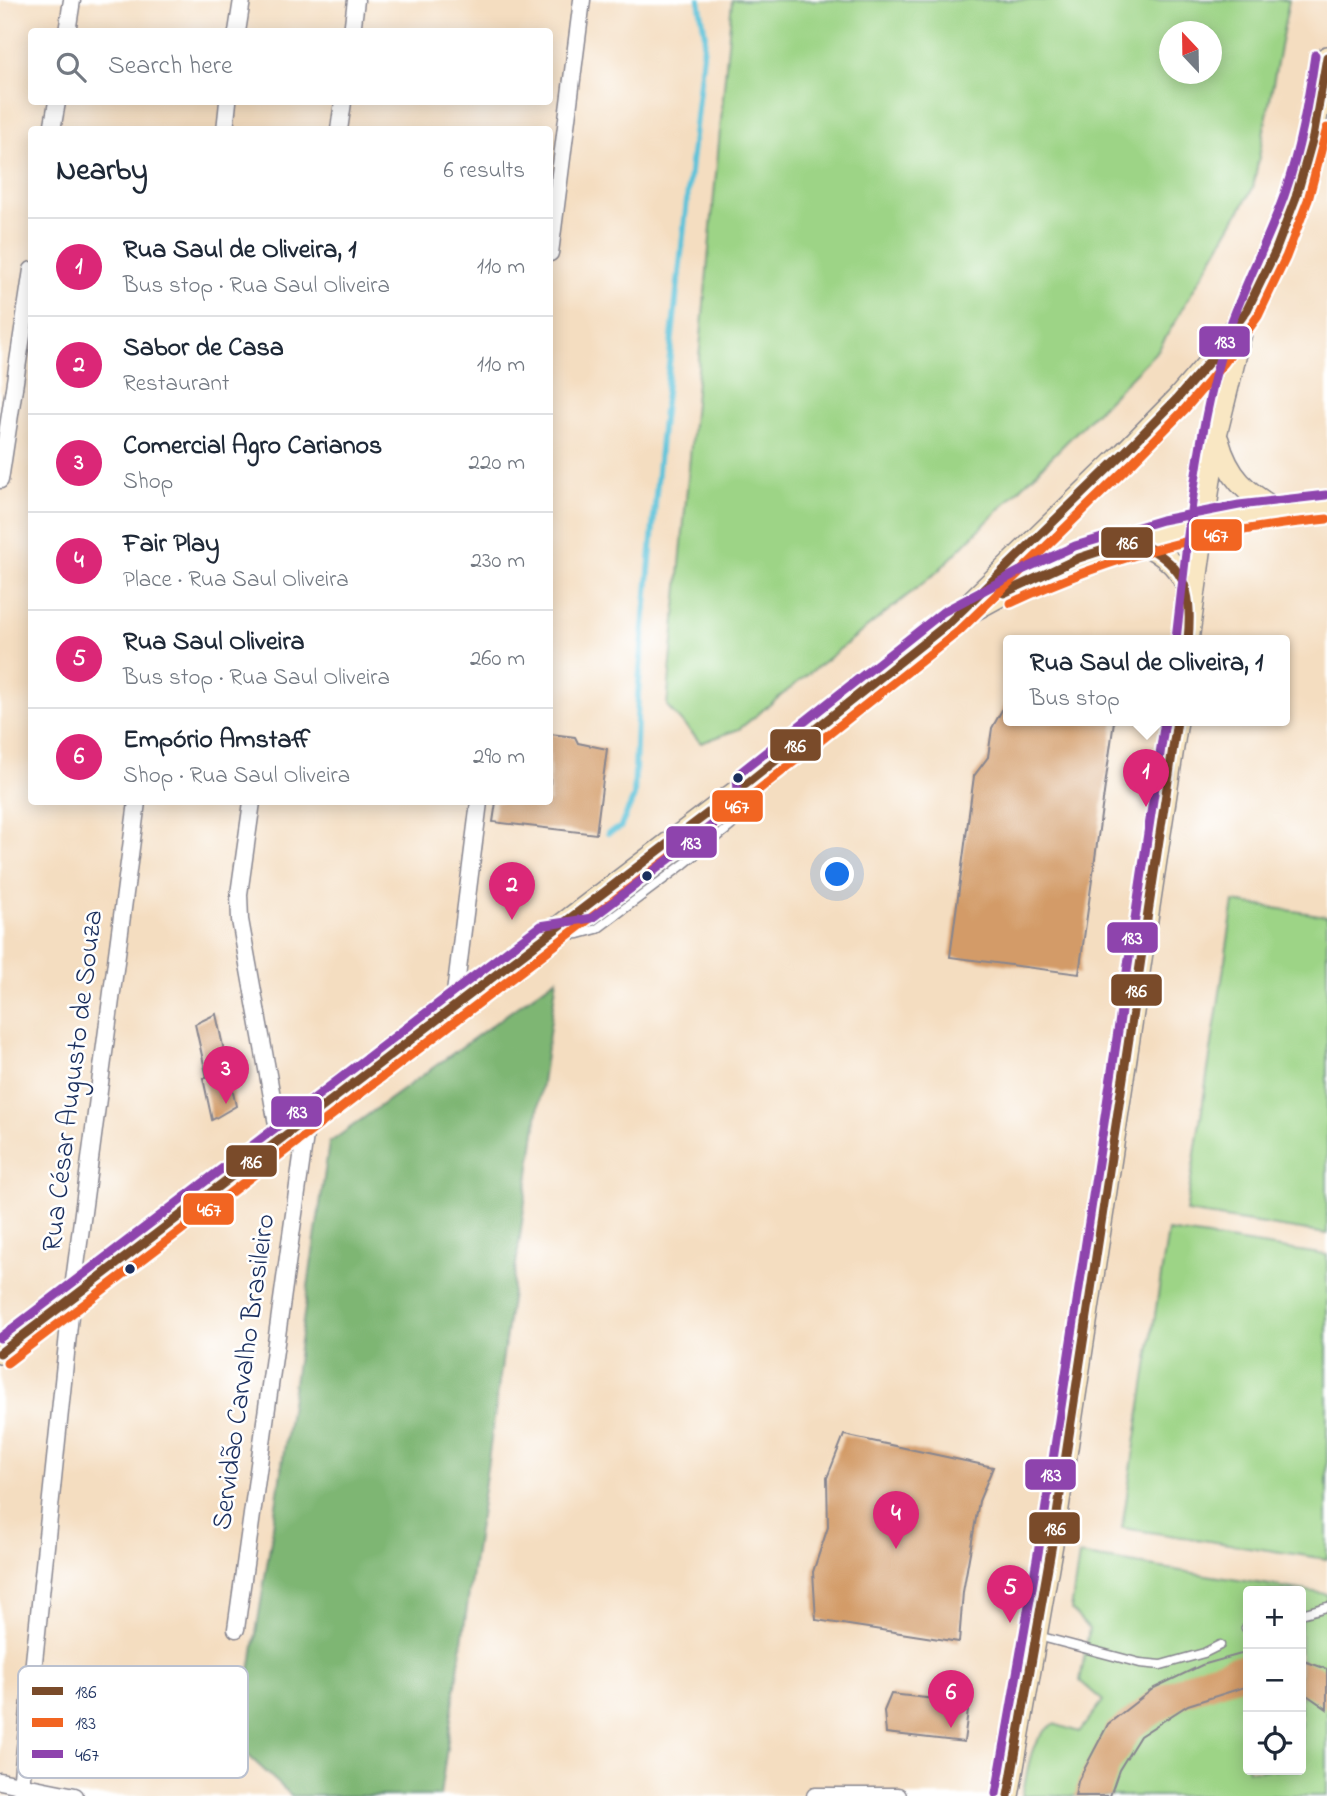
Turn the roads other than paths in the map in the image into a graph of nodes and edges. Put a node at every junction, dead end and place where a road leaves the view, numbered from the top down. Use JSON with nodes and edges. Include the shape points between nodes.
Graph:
{"nodes":[{"id":1,"x":72,"y":0,"type":"edge"},
{"id":2,"x":242,"y":0,"type":"edge"},
{"id":3,"x":356,"y":0,"type":"edge"},
{"id":4,"x":582,"y":0,"type":"edge"},
{"id":5,"x":68,"y":28,"type":"edge"},
{"id":6,"x":238,"y":28,"type":"edge"},
{"id":7,"x":352,"y":28,"type":"edge"},
{"id":8,"x":1327,"y":57,"type":"edge"},
{"id":9,"x":56,"y":105,"type":"edge"},
{"id":10,"x":228,"y":105,"type":"edge"},
{"id":11,"x":343,"y":105,"type":"edge"},
{"id":12,"x":53,"y":126,"type":"edge"},
{"id":13,"x":225,"y":126,"type":"edge"},
{"id":14,"x":340,"y":126,"type":"edge"},
{"id":15,"x":553,"y":229,"type":"edge"},
{"id":16,"x":28,"y":296,"type":"edge"},
{"id":17,"x":1247,"y":310,"type":"junction"},
{"id":18,"x":1216,"y":435,"type":"junction"},
{"id":19,"x":0,"y":480,"type":"edge"},
{"id":20,"x":1327,"y":507,"type":"edge"},
{"id":21,"x":1279,"y":511,"type":"junction"},
{"id":22,"x":1203,"y":524,"type":"junction"},
{"id":23,"x":1134,"y":540,"type":"junction"},
{"id":24,"x":1192,"y":611,"type":"junction"},
{"id":25,"x":950,"y":622,"type":"junction"},
{"id":26,"x":1189,"y":635,"type":"edge"},
{"id":27,"x":1176,"y":726,"type":"edge"},
{"id":28,"x":137,"y":805,"type":"edge"},
{"id":29,"x":251,"y":805,"type":"edge"},
{"id":30,"x":479,"y":805,"type":"edge"},
{"id":31,"x":453,"y":1009,"type":"junction"},
{"id":32,"x":307,"y":1121,"type":"junction"},
{"id":33,"x":280,"y":1141,"type":"junction"},
{"id":34,"x":72,"y":1296,"type":"junction"},
{"id":35,"x":0,"y":1353,"type":"edge"},
{"id":36,"x":1327,"y":1607,"type":"edge"},
{"id":37,"x":1306,"y":1613,"type":"edge"},
{"id":38,"x":236,"y":1629,"type":"dead end"},
{"id":39,"x":1037,"y":1635,"type":"junction"},
{"id":40,"x":1220,"y":1646,"type":"dead end"},
{"id":41,"x":34,"y":1666,"type":"edge"},
{"id":42,"x":0,"y":1781,"type":"edge"},
{"id":43,"x":21,"y":1791,"type":"edge"},
{"id":44,"x":75,"y":1796,"type":"edge"},
{"id":45,"x":816,"y":1796,"type":"edge"},
{"id":46,"x":890,"y":1796,"type":"edge"},
{"id":47,"x":1009,"y":1796,"type":"edge"}],
"edges":[{"from":1,"to":5,"type":"street"},
{"from":2,"to":6,"type":"street"},
{"from":3,"to":7,"type":"street"},
{"from":4,"to":15,"type":"street"},
{"from":8,"to":17,"type":"street","via":[[1313,137],[1296,197]]},
{"from":9,"to":12,"type":"street"},
{"from":10,"to":13,"type":"street"},
{"from":11,"to":14,"type":"street"},
{"from":16,"to":19,"type":"street"},
{"from":17,"to":18,"type":"street"},
{"from":17,"to":25,"type":"street","via":[[1176,400]]},
{"from":18,"to":21,"type":"street","via":[[1224,462],[1240,485]]},
{"from":18,"to":22,"type":"street"},
{"from":20,"to":21,"type":"street"},
{"from":21,"to":22,"type":"street"},
{"from":22,"to":23,"type":"street"},
{"from":22,"to":24,"type":"street"},
{"from":23,"to":24,"type":"street","via":[[1152,547],[1174,566],[1189,592]]},
{"from":23,"to":25,"type":"street","via":[[1025,582]]},
{"from":24,"to":26,"type":"street"},
{"from":25,"to":31,"type":"street"},
{"from":27,"to":39,"type":"street"},
{"from":28,"to":34,"type":"street","name":"Rua César Augusto de Souza"},
{"from":29,"to":33,"type":"street","via":[[240,920]]},
{"from":30,"to":31,"type":"street"},
{"from":31,"to":32,"type":"street"},
{"from":32,"to":33,"type":"street"},
{"from":32,"to":38,"type":"street","name":"Servidão Carvalho Brasileiro"},
{"from":33,"to":34,"type":"street"},
{"from":34,"to":35,"type":"street"},
{"from":34,"to":41,"type":"street","name":"Rua César Augusto de Souza"},
{"from":36,"to":37,"type":"lane"},
{"from":39,"to":40,"type":"lane","via":[[1161,1665]]},
{"from":39,"to":47,"type":"street"},
{"from":42,"to":43,"type":"street"},
{"from":43,"to":44,"type":"street"},
{"from":45,"to":46,"type":"street"}]}
